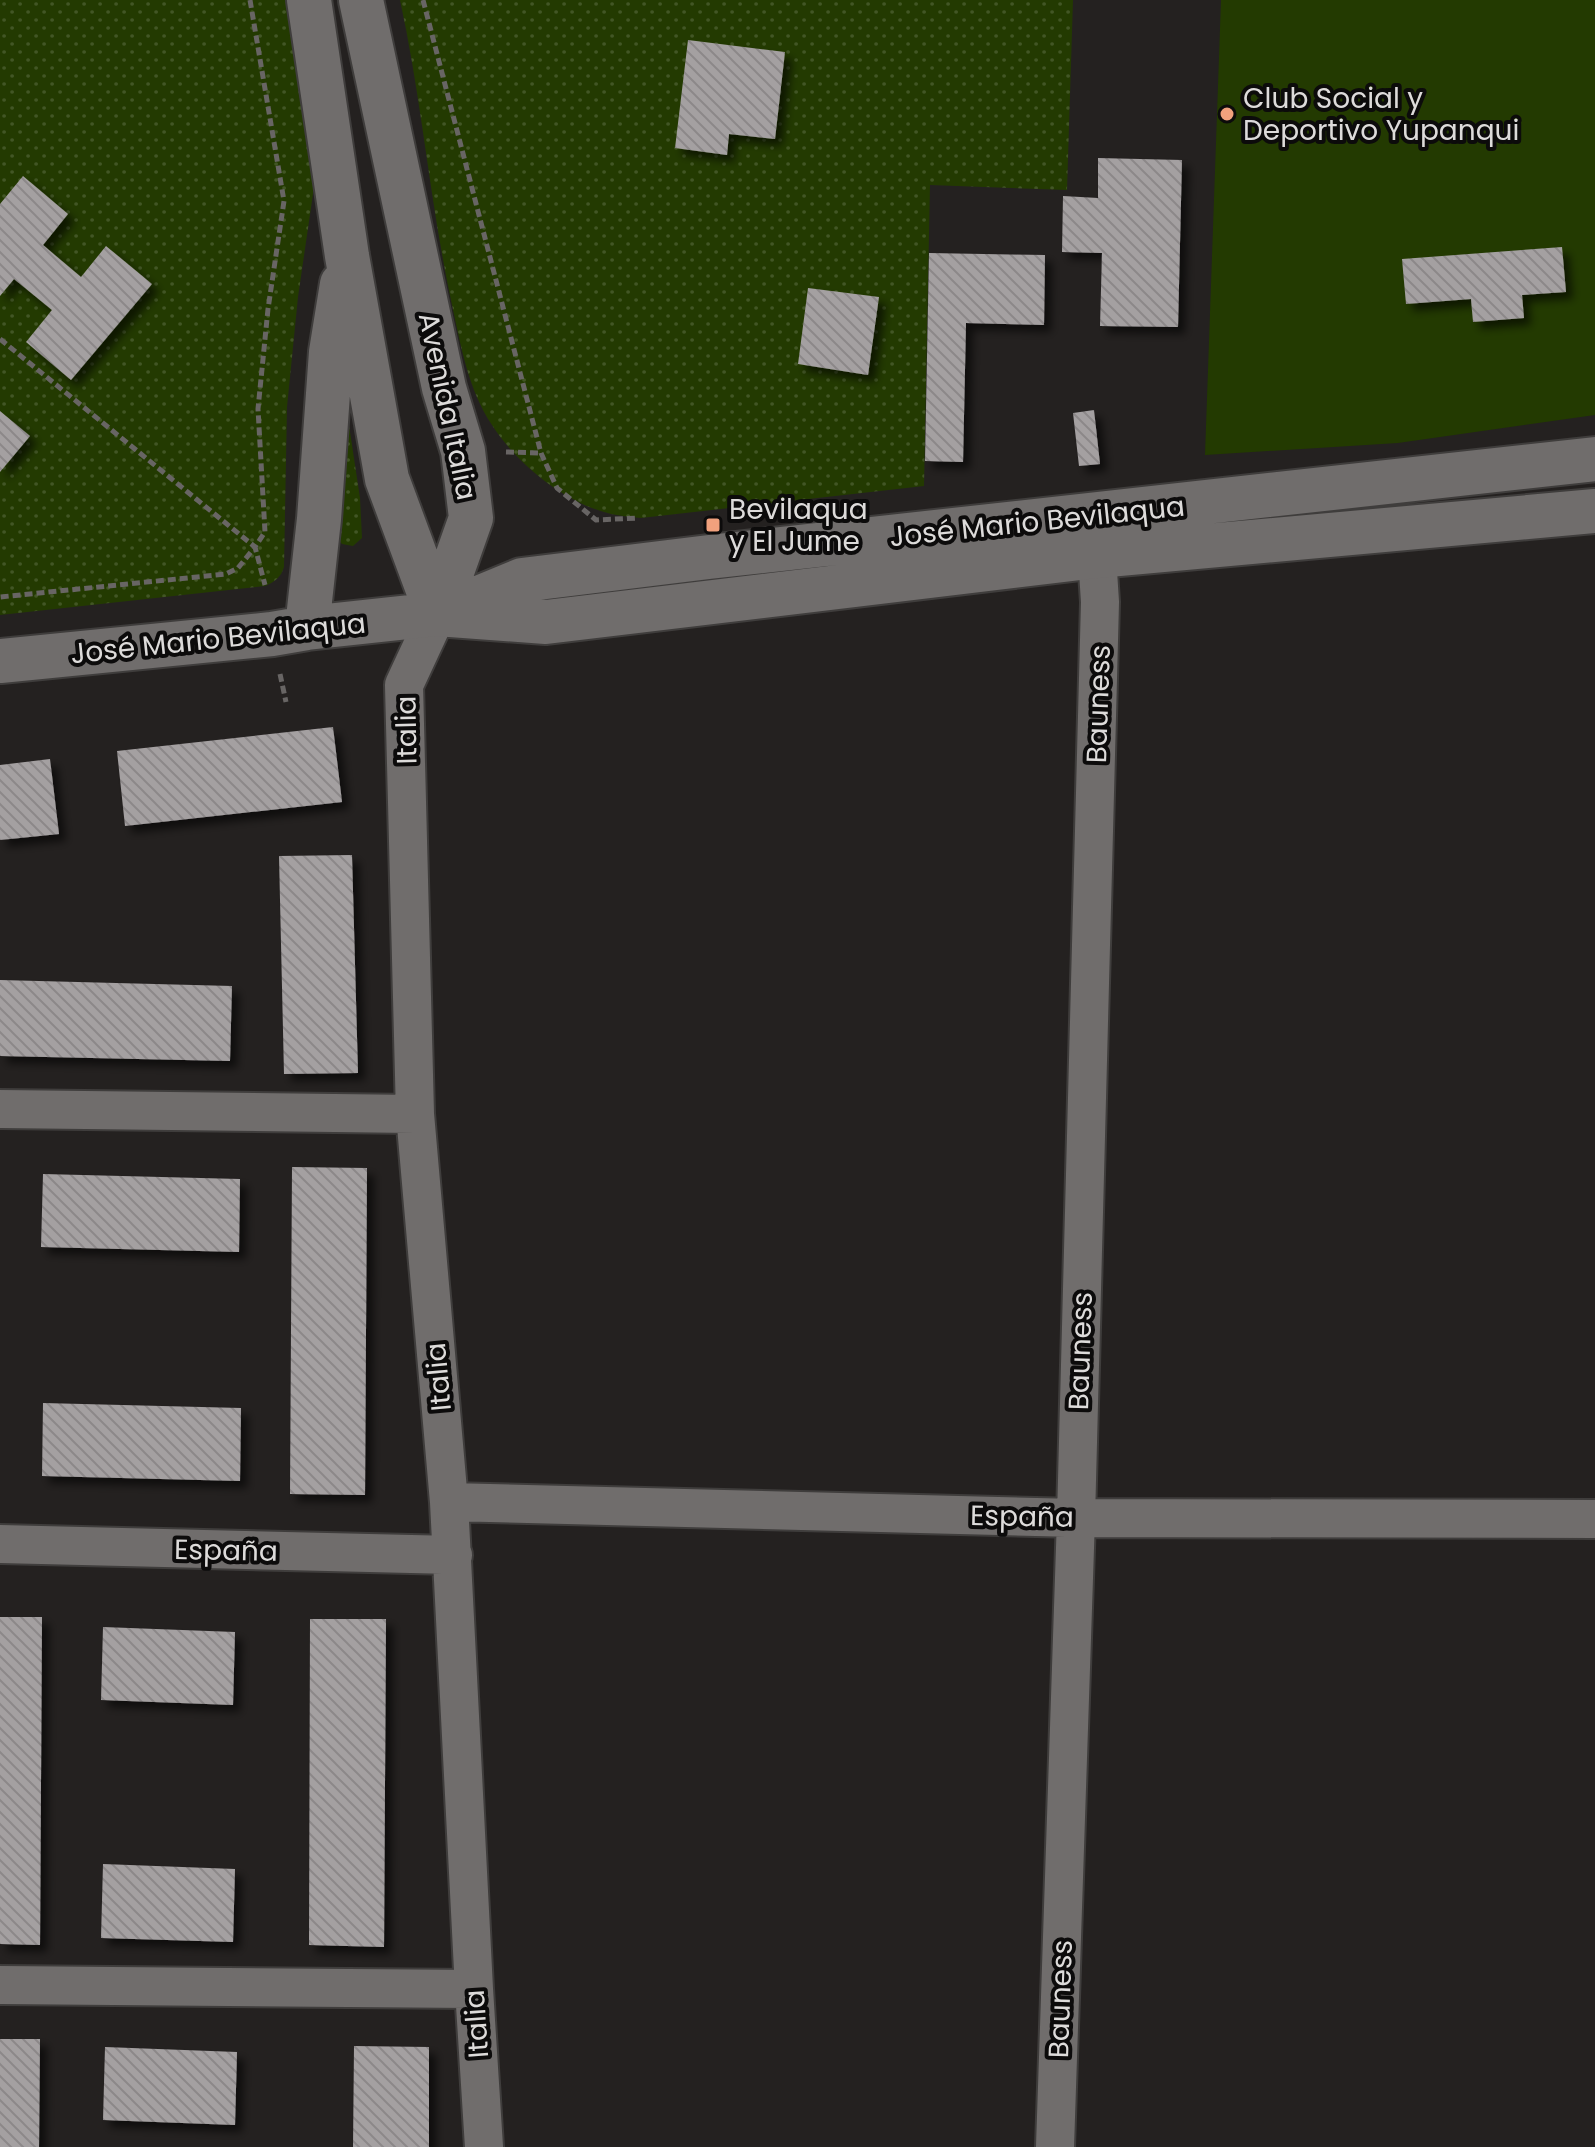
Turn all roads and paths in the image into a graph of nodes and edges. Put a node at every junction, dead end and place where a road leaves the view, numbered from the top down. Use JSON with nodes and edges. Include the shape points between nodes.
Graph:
{"nodes":[{"id":1,"x":250,"y":0,"type":"edge"},
{"id":2,"x":309,"y":0,"type":"edge"},
{"id":3,"x":361,"y":0,"type":"edge"},
{"id":4,"x":423,"y":0,"type":"edge"},
{"id":5,"x":347,"y":256,"type":"junction"},
{"id":6,"x":0,"y":339,"type":"edge"},
{"id":7,"x":1595,"y":459,"type":"edge"},
{"id":8,"x":1595,"y":511,"type":"edge"},
{"id":9,"x":641,"y":518,"type":"dead end"},
{"id":10,"x":255,"y":547,"type":"junction"},
{"id":11,"x":1097,"y":556,"type":"junction"},
{"id":12,"x":0,"y":597,"type":"edge"},
{"id":13,"x":437,"y":614,"type":"junction"},
{"id":14,"x":290,"y":631,"type":"junction"},
{"id":15,"x":0,"y":661,"type":"edge"},
{"id":16,"x":286,"y":702,"type":"dead end"},
{"id":17,"x":0,"y":1109,"type":"edge"},
{"id":18,"x":415,"y":1114,"type":"junction"},
{"id":19,"x":449,"y":1502,"type":"junction"},
{"id":20,"x":1076,"y":1518,"type":"junction"},
{"id":21,"x":1595,"y":1519,"type":"edge"},
{"id":22,"x":0,"y":1544,"type":"edge"},
{"id":23,"x":453,"y":1555,"type":"junction"},
{"id":24,"x":0,"y":1985,"type":"edge"},
{"id":25,"x":474,"y":1989,"type":"junction"},
{"id":26,"x":484,"y":2147,"type":"edge"},
{"id":27,"x":1055,"y":2147,"type":"edge"}],
"edges":[{"from":1,"to":10,"type":"path","via":[[284,201],[258,409],[265,532]]},
{"from":2,"to":5,"type":"main road"},
{"from":3,"to":13,"type":"main road","name":"Avenida Italia","via":[[444,388],[463,451],[471,518]]},
{"from":4,"to":9,"type":"path","via":[[541,453],[557,488],[596,520]]},
{"from":5,"to":13,"type":"main road","via":[[387,479]]},
{"from":5,"to":14,"type":"main road","via":[[331,352],[319,519]]},
{"from":6,"to":10,"type":"path"},
{"from":7,"to":13,"type":"main road","name":"José Mario Bevilaqua","via":[[522,580]]},
{"from":8,"to":11,"type":"main road","name":"José Mario Bevilaqua"},
{"from":10,"to":12,"type":"path","via":[[226,574]]},
{"from":10,"to":14,"type":"path","via":[[265,586]]},
{"from":11,"to":13,"type":"main road","name":"José Mario Bevilaqua","via":[[546,622]]},
{"from":11,"to":20,"type":"street","name":"Bauness","via":[[1100,602]]},
{"from":13,"to":14,"type":"main road","name":"José Mario Bevilaqua"},
{"from":13,"to":18,"type":"street","name":"Italia","via":[[404,685]]},
{"from":14,"to":15,"type":"main road","name":"José Mario Bevilaqua"},
{"from":14,"to":16,"type":"path"},
{"from":17,"to":18,"type":"street"},
{"from":18,"to":19,"type":"street","name":"Italia"},
{"from":19,"to":20,"type":"street","name":"España"},
{"from":19,"to":23,"type":"street","name":"Italia"},
{"from":20,"to":21,"type":"street","name":"España"},
{"from":20,"to":27,"type":"street","name":"Bauness"},
{"from":22,"to":23,"type":"street","name":"España"},
{"from":23,"to":25,"type":"street","name":"Italia"},
{"from":24,"to":25,"type":"street"},
{"from":25,"to":26,"type":"street","name":"Italia"}]}
